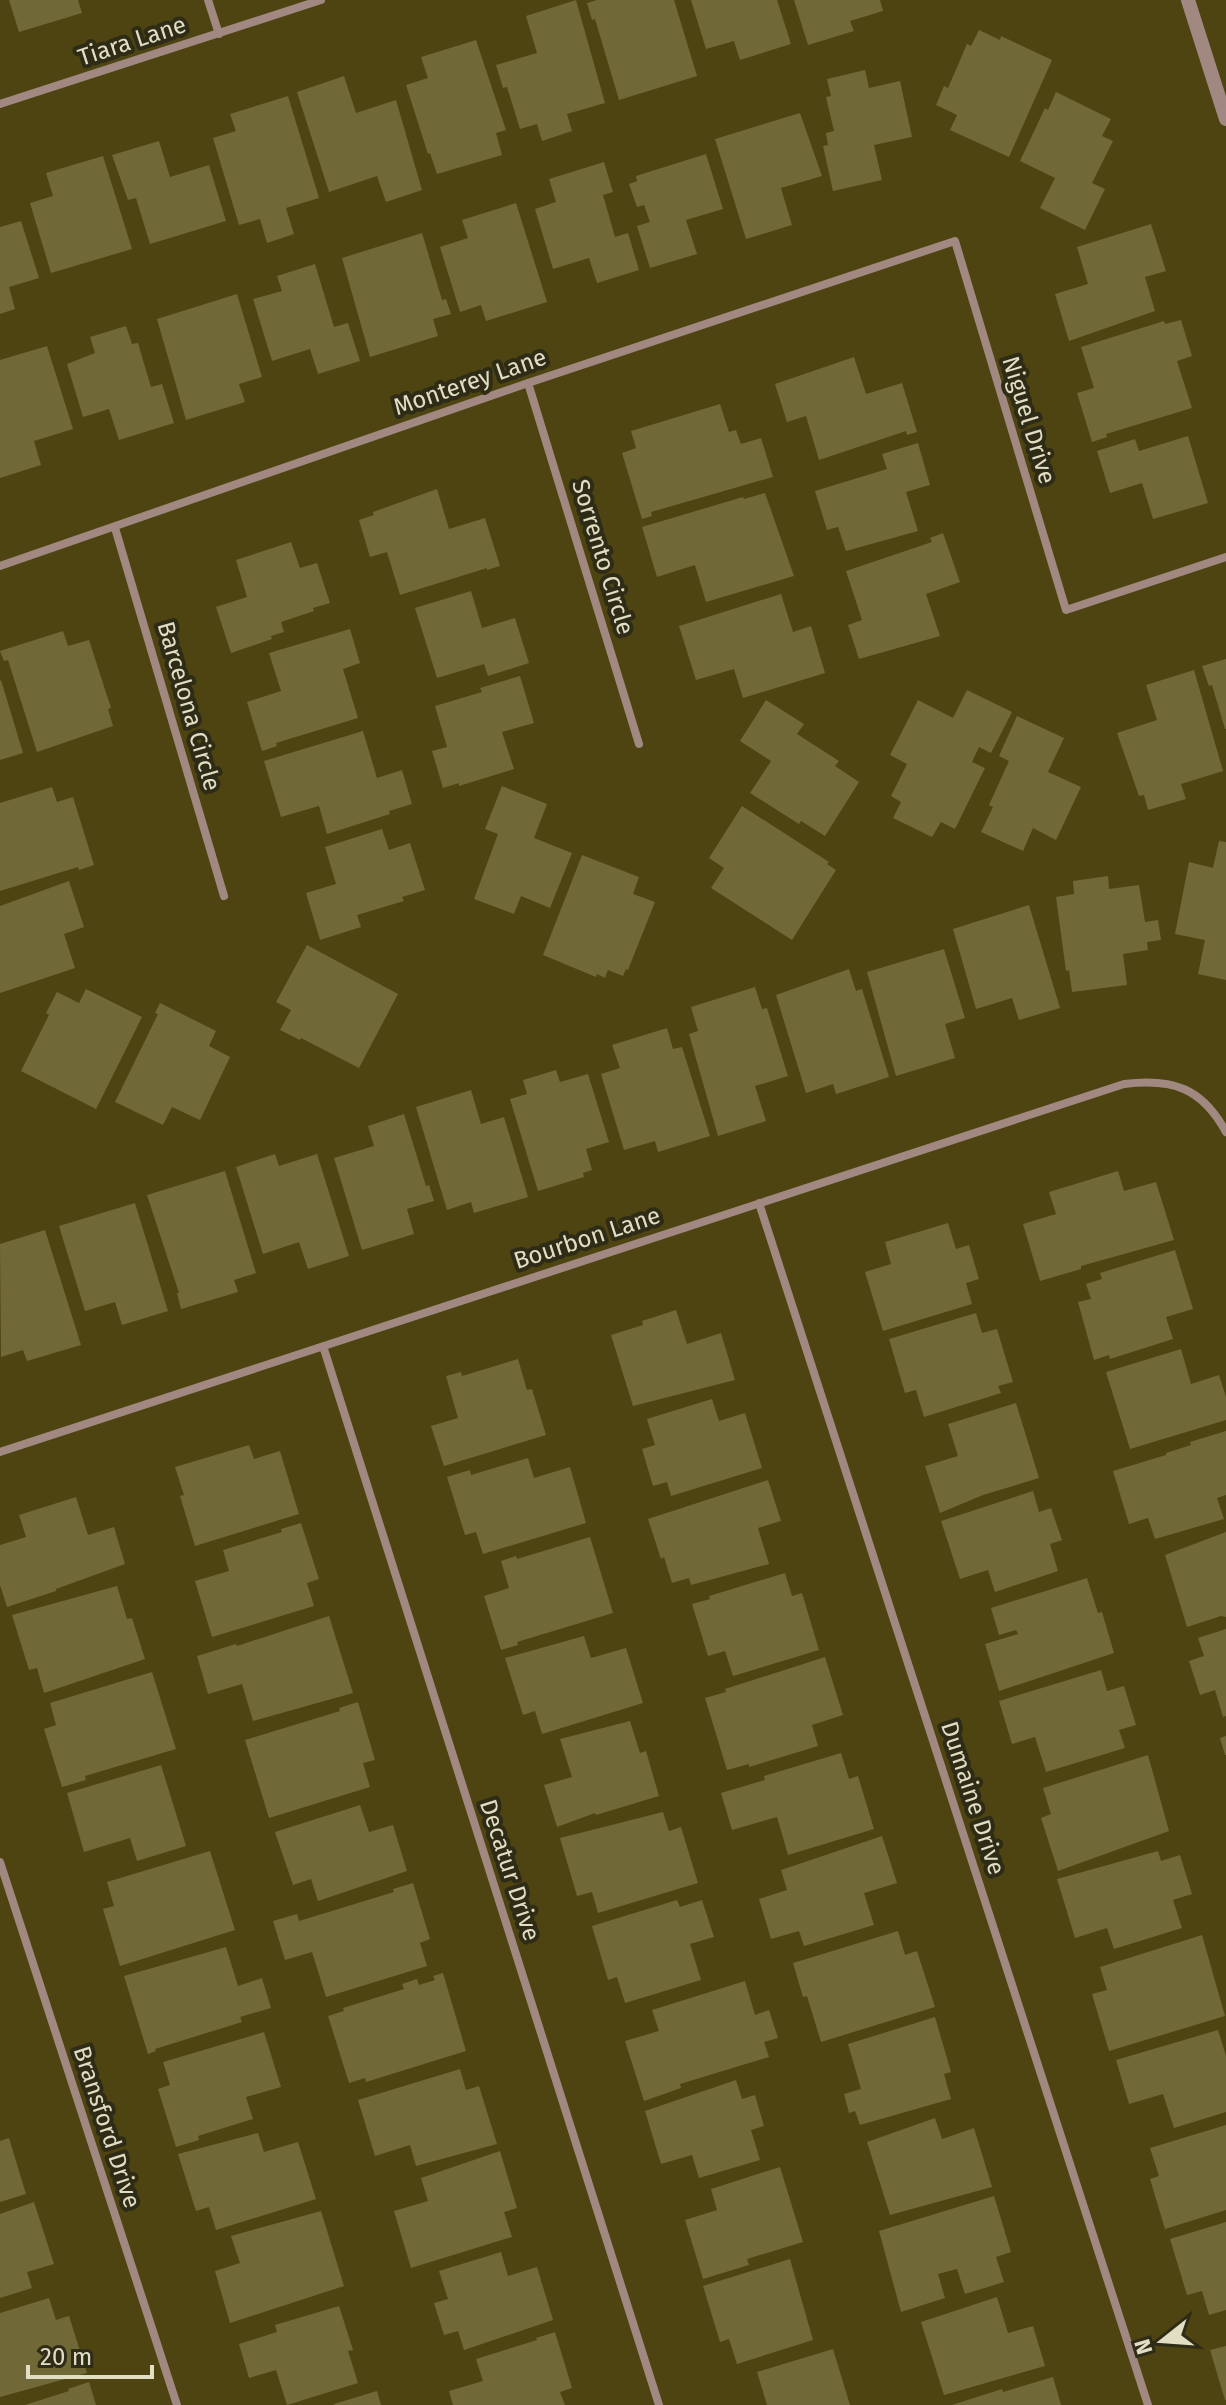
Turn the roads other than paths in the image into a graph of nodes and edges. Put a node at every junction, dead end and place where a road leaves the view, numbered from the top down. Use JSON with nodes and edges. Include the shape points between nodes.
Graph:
{"nodes":[{"id":1,"x":208,"y":0,"type":"edge"},
{"id":2,"x":321,"y":0,"type":"edge"},
{"id":3,"x":1188,"y":0,"type":"edge"},
{"id":4,"x":219,"y":34,"type":"junction"},
{"id":5,"x":0,"y":104,"type":"edge"},
{"id":6,"x":1226,"y":119,"type":"edge"},
{"id":7,"x":955,"y":241,"type":"joint"},
{"id":8,"x":528,"y":383,"type":"junction"},
{"id":9,"x":115,"y":528,"type":"junction"},
{"id":10,"x":1226,"y":557,"type":"edge"},
{"id":11,"x":0,"y":566,"type":"edge"},
{"id":12,"x":639,"y":744,"type":"dead end"},
{"id":13,"x":224,"y":896,"type":"dead end"},
{"id":14,"x":1226,"y":1132,"type":"edge"},
{"id":15,"x":759,"y":1203,"type":"junction"},
{"id":16,"x":323,"y":1346,"type":"junction"},
{"id":17,"x":0,"y":1452,"type":"edge"},
{"id":18,"x":0,"y":1862,"type":"edge"},
{"id":19,"x":177,"y":2405,"type":"edge"},
{"id":20,"x":659,"y":2405,"type":"edge"},
{"id":21,"x":1148,"y":2405,"type":"edge"}],
"edges":[{"from":1,"to":4,"type":"street"},
{"from":2,"to":4,"type":"street","name":"Tiara Lane"},
{"from":3,"to":6,"type":"street"},
{"from":4,"to":5,"type":"street","name":"Tiara Lane"},
{"from":7,"to":8,"type":"street","name":"Monterey Lane"},
{"from":7,"to":10,"type":"street","name":"Niguel Drive","via":[[1066,610]]},
{"from":8,"to":9,"type":"street","name":"Monterey Lane"},
{"from":8,"to":12,"type":"street","name":"Sorrento Circle"},
{"from":9,"to":11,"type":"street","name":"Monterey Lane"},
{"from":9,"to":13,"type":"street","name":"Barcelona Circle"},
{"from":14,"to":15,"type":"street","name":"Bourbon Lane","via":[[1212,1109],[1189,1090],[1148,1081],[1124,1084]]},
{"from":15,"to":16,"type":"street","name":"Bourbon Lane"},
{"from":15,"to":21,"type":"street","name":"Dumaine Drive"},
{"from":16,"to":17,"type":"street","name":"Bourbon Lane"},
{"from":16,"to":20,"type":"street","name":"Decatur Drive"},
{"from":18,"to":19,"type":"street","name":"Bransford Drive"}]}
